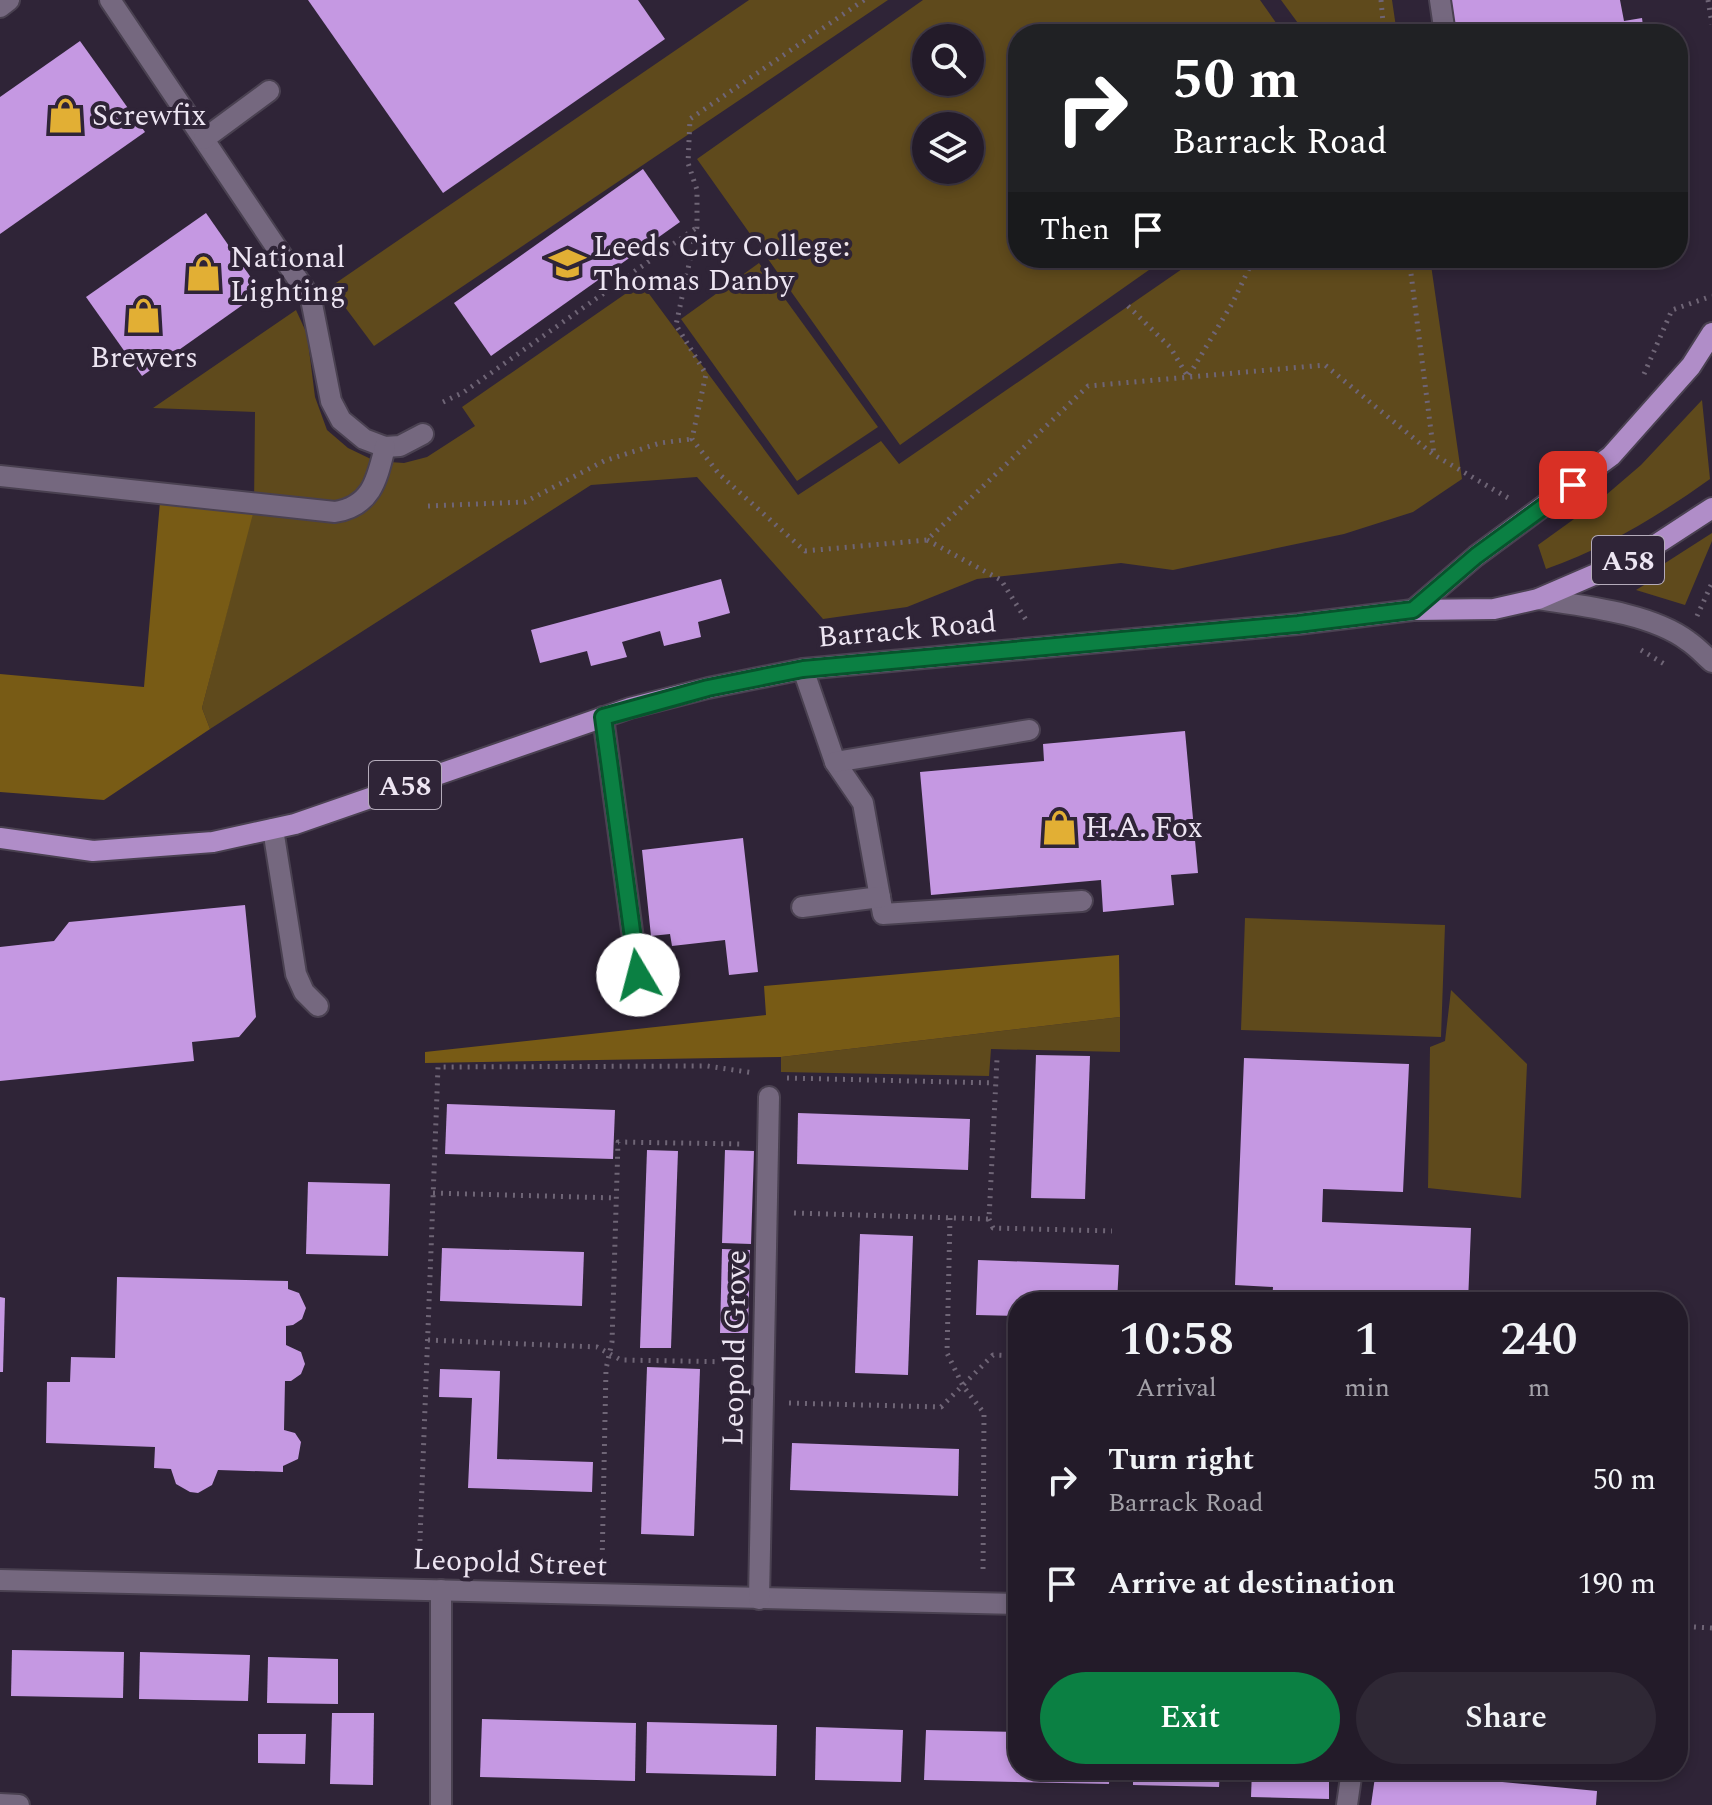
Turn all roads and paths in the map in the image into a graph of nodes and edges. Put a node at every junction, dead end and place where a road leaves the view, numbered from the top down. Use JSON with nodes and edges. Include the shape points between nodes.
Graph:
{"nodes":[{"id":1,"x":9,"y":0,"type":"edge"},
{"id":2,"x":110,"y":0,"type":"edge"},
{"id":3,"x":864,"y":0,"type":"edge"},
{"id":4,"x":1381,"y":0,"type":"edge"},
{"id":5,"x":1440,"y":0,"type":"edge"},
{"id":6,"x":1708,"y":0,"type":"edge"},
{"id":7,"x":0,"y":7,"type":"edge"},
{"id":8,"x":1383,"y":24,"type":"edge"},
{"id":9,"x":1444,"y":24,"type":"edge"},
{"id":10,"x":1712,"y":24,"type":"edge"},
{"id":11,"x":269,"y":91,"type":"dead end"},
{"id":12,"x":204,"y":139,"type":"junction"},
{"id":13,"x":697,"y":227,"type":"junction"},
{"id":14,"x":1249,"y":268,"type":"edge"},
{"id":15,"x":1410,"y":268,"type":"edge"},
{"id":16,"x":1712,"y":296,"type":"edge"},
{"id":17,"x":1128,"y":306,"type":"dead end"},
{"id":18,"x":1712,"y":333,"type":"edge"},
{"id":19,"x":1188,"y":377,"type":"junction"},
{"id":20,"x":443,"y":402,"type":"dead end"},
{"id":21,"x":1651,"y":410,"type":"junction"},
{"id":22,"x":423,"y":434,"type":"dead end"},
{"id":23,"x":692,"y":439,"type":"junction"},
{"id":24,"x":385,"y":447,"type":"junction"},
{"id":25,"x":1434,"y":455,"type":"junction"},
{"id":26,"x":0,"y":476,"type":"edge"},
{"id":27,"x":428,"y":506,"type":"dead end"},
{"id":28,"x":1712,"y":508,"type":"edge"},
{"id":29,"x":1535,"y":514,"type":"junction"},
{"id":30,"x":927,"y":540,"type":"junction"},
{"id":31,"x":1538,"y":599,"type":"junction"},
{"id":32,"x":1413,"y":610,"type":"junction"},
{"id":33,"x":1043,"y":646,"type":"junction"},
{"id":34,"x":1712,"y":662,"type":"edge"},
{"id":35,"x":803,"y":669,"type":"junction"},
{"id":36,"x":603,"y":717,"type":"junction"},
{"id":37,"x":1029,"y":730,"type":"dead end"},
{"id":38,"x":835,"y":762,"type":"junction"},
{"id":39,"x":273,"y":829,"type":"junction"},
{"id":40,"x":0,"y":838,"type":"edge"},
{"id":41,"x":880,"y":897,"type":"junction"},
{"id":42,"x":1082,"y":901,"type":"dead end"},
{"id":43,"x":802,"y":907,"type":"dead end"},
{"id":44,"x":638,"y":975,"type":"dead end"},
{"id":45,"x":318,"y":1006,"type":"dead end"},
{"id":46,"x":997,"y":1059,"type":"dead end"},
{"id":47,"x":755,"y":1073,"type":"dead end"},
{"id":48,"x":779,"y":1077,"type":"dead end"},
{"id":49,"x":995,"y":1083,"type":"junction"},
{"id":50,"x":769,"y":1097,"type":"dead end"},
{"id":51,"x":768,"y":1144,"type":"junction"},
{"id":52,"x":433,"y":1193,"type":"junction"},
{"id":53,"x":617,"y":1198,"type":"junction"},
{"id":54,"x":767,"y":1213,"type":"junction"},
{"id":55,"x":950,"y":1218,"type":"junction"},
{"id":56,"x":989,"y":1219,"type":"junction"},
{"id":57,"x":1112,"y":1231,"type":"dead end"},
{"id":58,"x":428,"y":1340,"type":"junction"},
{"id":59,"x":610,"y":1354,"type":"junction"},
{"id":60,"x":1008,"y":1356,"type":"edge"},
{"id":61,"x":764,"y":1363,"type":"junction"},
{"id":62,"x":963,"y":1386,"type":"junction"},
{"id":63,"x":763,"y":1402,"type":"junction"},
{"id":64,"x":0,"y":1580,"type":"edge"},
{"id":65,"x":418,"y":1590,"type":"junction"},
{"id":66,"x":441,"y":1590,"type":"junction"},
{"id":67,"x":601,"y":1595,"type":"junction"},
{"id":68,"x":759,"y":1599,"type":"junction"},
{"id":69,"x":982,"y":1603,"type":"junction"},
{"id":70,"x":1008,"y":1604,"type":"edge"},
{"id":71,"x":1688,"y":1627,"type":"edge"},
{"id":72,"x":1712,"y":1628,"type":"edge"},
{"id":73,"x":1351,"y":1780,"type":"edge"},
{"id":74,"x":0,"y":1804,"type":"edge"},
{"id":75,"x":19,"y":1805,"type":"edge"},
{"id":76,"x":441,"y":1805,"type":"edge"},
{"id":77,"x":1347,"y":1805,"type":"edge"}],
"edges":[{"from":1,"to":7,"type":"street"},
{"from":2,"to":12,"type":"street"},
{"from":3,"to":13,"type":"path","via":[[690,119],[688,163],[697,190]]},
{"from":4,"to":8,"type":"path"},
{"from":5,"to":9,"type":"street"},
{"from":6,"to":10,"type":"path"},
{"from":11,"to":12,"type":"street"},
{"from":12,"to":24,"type":"street","via":[[311,299],[331,401],[341,420],[364,439]]},
{"from":13,"to":20,"type":"path"},
{"from":13,"to":23,"type":"path","via":[[676,325],[706,374]]},
{"from":14,"to":19,"type":"path"},
{"from":15,"to":25,"type":"path"},
{"from":16,"to":21,"type":"path","via":[[1672,310],[1644,373]]},
{"from":17,"to":19,"type":"path","via":[[1170,347]]},
{"from":18,"to":21,"type":"main road","via":[[1691,366]]},
{"from":19,"to":25,"type":"path","via":[[1325,365]]},
{"from":19,"to":30,"type":"path","via":[[1088,386]]},
{"from":21,"to":29,"type":"main road","via":[[1611,456]]},
{"from":22,"to":24,"type":"street"},
{"from":23,"to":27,"type":"path","via":[[604,461],[525,502]]},
{"from":23,"to":30,"type":"path","via":[[719,474],[805,551]]},
{"from":24,"to":26,"type":"street","via":[[367,496],[352,509],[335,512]]},
{"from":25,"to":29,"type":"path"},
{"from":28,"to":31,"type":"main road","name":"Barrack Road","number":"A58","via":[[1640,555]]},
{"from":29,"to":32,"type":"main road"},
{"from":30,"to":33,"type":"path","via":[[1001,580]]},
{"from":31,"to":32,"type":"main road","name":"Barrack Road","number":"A58","via":[[1494,609]]},
{"from":31,"to":34,"type":"street","via":[[1639,618],[1686,639]]},
{"from":32,"to":33,"type":"main road","name":"Barrack Road","number":"A58"},
{"from":33,"to":35,"type":"main road","name":"Barrack Road","number":"A58"},
{"from":35,"to":36,"type":"main road","name":"Barrack Road","number":"A58"},
{"from":35,"to":38,"type":"street"},
{"from":36,"to":39,"type":"main road","name":"Barrack Road","number":"A58"},
{"from":36,"to":44,"type":"street"},
{"from":37,"to":38,"type":"street"},
{"from":38,"to":41,"type":"street","via":[[863,803]]},
{"from":39,"to":40,"type":"main road","name":"Barrack Road","number":"A58","via":[[213,842],[93,851]]},
{"from":39,"to":45,"type":"street","via":[[296,974]]},
{"from":41,"to":42,"type":"street","via":[[883,914]]},
{"from":41,"to":43,"type":"street"},
{"from":46,"to":49,"type":"path"},
{"from":47,"to":52,"type":"path","via":[[707,1066],[438,1067]]},
{"from":48,"to":49,"type":"path"},
{"from":49,"to":56,"type":"path"},
{"from":50,"to":51,"type":"street","name":"Leopold Grove"},
{"from":51,"to":53,"type":"path","via":[[618,1142]]},
{"from":51,"to":54,"type":"street","name":"Leopold Grove"},
{"from":52,"to":53,"type":"path"},
{"from":52,"to":58,"type":"path"},
{"from":53,"to":59,"type":"path"},
{"from":54,"to":55,"type":"path"},
{"from":54,"to":61,"type":"street","name":"Leopold Grove"},
{"from":55,"to":56,"type":"path"},
{"from":55,"to":62,"type":"path","via":[[947,1353]]},
{"from":56,"to":57,"type":"path","via":[[993,1228]]},
{"from":58,"to":59,"type":"path","via":[[597,1347]]},
{"from":58,"to":65,"type":"path"},
{"from":59,"to":61,"type":"path","via":[[621,1360]]},
{"from":59,"to":67,"type":"path"},
{"from":60,"to":62,"type":"path","via":[[993,1355]]},
{"from":61,"to":63,"type":"street","name":"Leopold Grove"},
{"from":62,"to":63,"type":"path","via":[[941,1407]]},
{"from":62,"to":69,"type":"path","via":[[984,1413]]},
{"from":63,"to":68,"type":"street","name":"Leopold Grove"},
{"from":64,"to":65,"type":"street","name":"Leopold Street"},
{"from":65,"to":66,"type":"street","name":"Leopold Street"},
{"from":66,"to":67,"type":"street","name":"Leopold Street"},
{"from":66,"to":76,"type":"street"},
{"from":67,"to":68,"type":"street","name":"Leopold Street"},
{"from":68,"to":69,"type":"street","name":"Leopold Street"},
{"from":69,"to":70,"type":"street","name":"Leopold Street"},
{"from":71,"to":72,"type":"path"},
{"from":73,"to":77,"type":"street"},
{"from":74,"to":75,"type":"street"}]}
